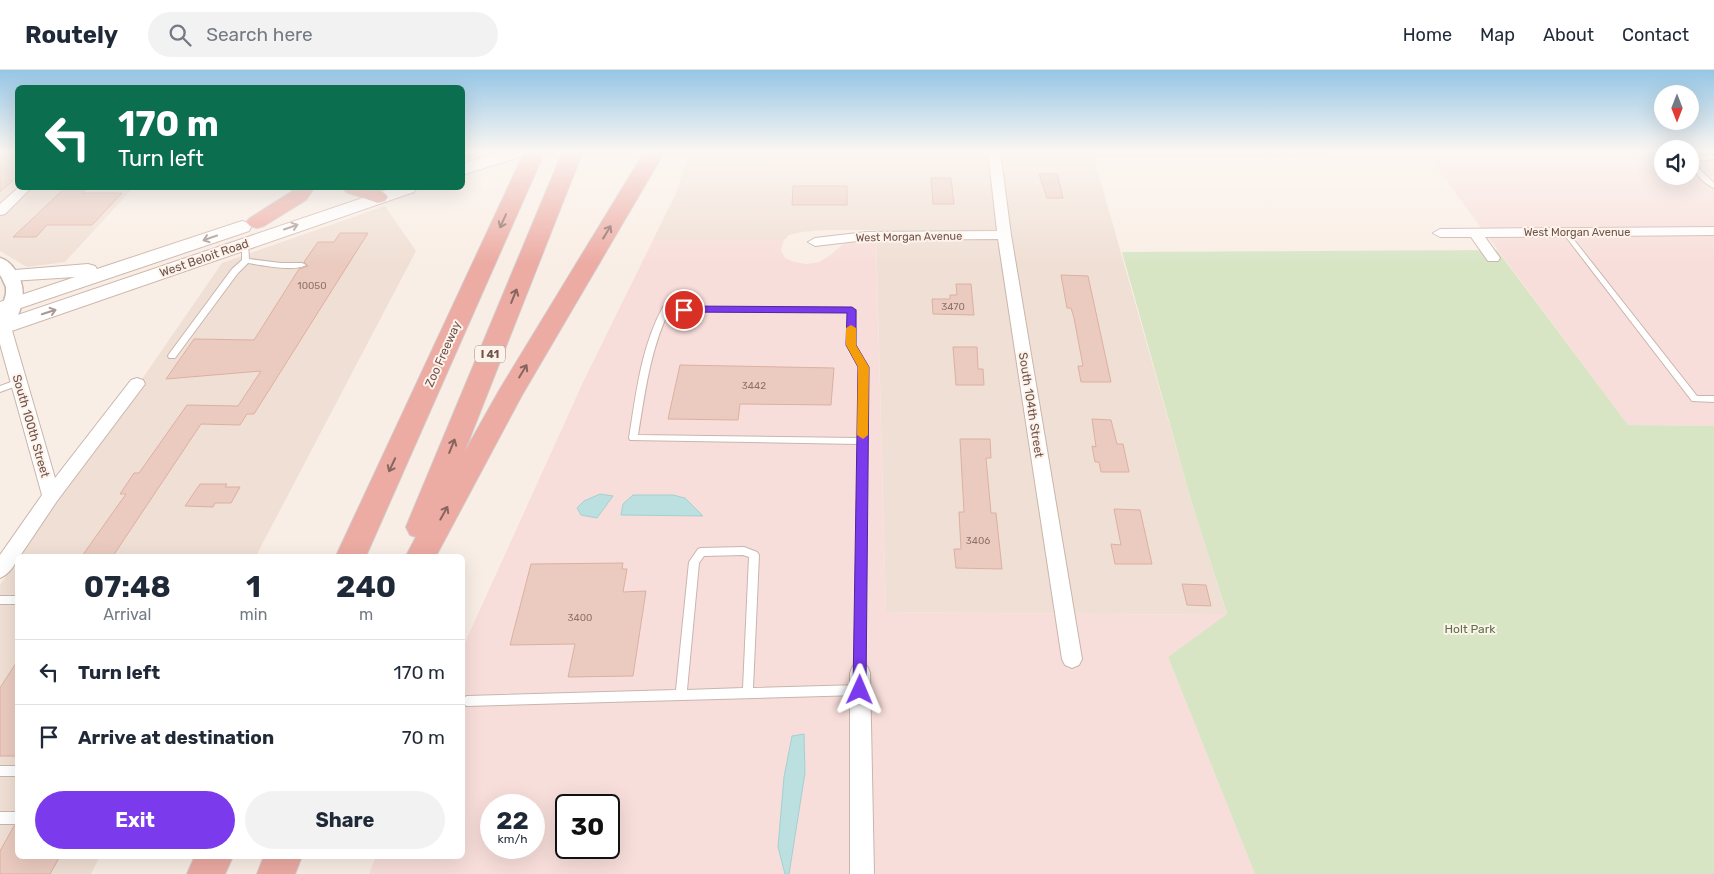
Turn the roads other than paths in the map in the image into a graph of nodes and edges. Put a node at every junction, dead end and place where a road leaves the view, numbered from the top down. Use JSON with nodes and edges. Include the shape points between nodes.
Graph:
{"nodes":[{"id":1,"x":514,"y":189,"type":"edge"},
{"id":2,"x":558,"y":189,"type":"edge"},
{"id":3,"x":633,"y":189,"type":"edge"},
{"id":4,"x":998,"y":189,"type":"edge"},
{"id":5,"x":23,"y":190,"type":"edge"},
{"id":6,"x":303,"y":190,"type":"edge"},
{"id":7,"x":363,"y":190,"type":"edge"},
{"id":8,"x":0,"y":211,"type":"edge"},
{"id":9,"x":256,"y":222,"type":"junction"},
{"id":10,"x":1714,"y":231,"type":"edge"},
{"id":11,"x":1565,"y":232,"type":"junction"},
{"id":12,"x":1440,"y":233,"type":"dead end"},
{"id":13,"x":1475,"y":233,"type":"junction"},
{"id":14,"x":1004,"y":235,"type":"junction"},
{"id":15,"x":814,"y":242,"type":"dead end"},
{"id":16,"x":246,"y":252,"type":"junction"},
{"id":17,"x":1493,"y":258,"type":"dead end"},
{"id":18,"x":302,"y":265,"type":"dead end"},
{"id":19,"x":5,"y":269,"type":"edge"},
{"id":20,"x":126,"y":276,"type":"junction"},
{"id":21,"x":4,"y":318,"type":"edge"},
{"id":22,"x":172,"y":356,"type":"dead end"},
{"id":23,"x":19,"y":382,"type":"junction"},
{"id":24,"x":137,"y":384,"type":"dead end"},
{"id":25,"x":0,"y":389,"type":"edge"},
{"id":26,"x":1714,"y":399,"type":"edge"},
{"id":27,"x":862,"y":441,"type":"junction"},
{"id":28,"x":51,"y":496,"type":"junction"},
{"id":29,"x":352,"y":554,"type":"edge"},
{"id":30,"x":409,"y":554,"type":"edge"},
{"id":31,"x":422,"y":554,"type":"edge"},
{"id":32,"x":0,"y":570,"type":"edge"},
{"id":33,"x":0,"y":600,"type":"edge"},
{"id":34,"x":15,"y":600,"type":"edge"},
{"id":35,"x":1072,"y":659,"type":"dead end"},
{"id":36,"x":860,"y":682,"type":"junction"},
{"id":37,"x":748,"y":694,"type":"junction"},
{"id":38,"x":681,"y":695,"type":"junction"},
{"id":39,"x":467,"y":701,"type":"dead end"},
{"id":40,"x":0,"y":771,"type":"edge"},
{"id":41,"x":15,"y":771,"type":"edge"},
{"id":42,"x":0,"y":818,"type":"edge"},
{"id":43,"x":15,"y":818,"type":"edge"},
{"id":44,"x":213,"y":859,"type":"edge"},
{"id":45,"x":282,"y":859,"type":"edge"},
{"id":46,"x":206,"y":874,"type":"edge"},
{"id":47,"x":276,"y":874,"type":"edge"},
{"id":48,"x":862,"y":874,"type":"edge"}],
"edges":[{"from":1,"to":29,"type":"highway","name":"Zoo Freeway","one_way":true},
{"from":30,"to":2,"type":"highway","number":"I 41","one_way":true},
{"from":31,"to":3,"type":"highway","one_way":true,"via":[[509,395]]},
{"from":4,"to":14,"type":"street","name":"South 104th Street"},
{"from":5,"to":8,"type":"street"},
{"from":6,"to":9,"type":"highway","via":[[299,196]]},
{"from":7,"to":9,"type":"main road","name":"West Beloit Road"},
{"from":16,"to":7,"type":"main road","name":"West Beloit Road","one_way":true},
{"from":9,"to":20,"type":"main road","name":"West Beloit Road","one_way":true},
{"from":10,"to":11,"type":"street","name":"West Morgan Avenue"},
{"from":11,"to":13,"type":"street","name":"West Morgan Avenue"},
{"from":11,"to":26,"type":"lane","via":[[1695,399]]},
{"from":12,"to":13,"type":"street","name":"West Morgan Avenue"},
{"from":13,"to":17,"type":"street"},
{"from":14,"to":15,"type":"street","name":"West Morgan Avenue","via":[[866,236]]},
{"from":14,"to":35,"type":"street","name":"South 104th Street"},
{"from":16,"to":18,"type":"lane","via":[[281,265]]},
{"from":16,"to":20,"type":"main road","name":"West Beloit Road"},
{"from":16,"to":22,"type":"lane"},
{"from":19,"to":20,"type":"main road"},
{"from":19,"to":21,"type":"street","via":[[16,292]]},
{"from":20,"to":21,"type":"main road","name":"West Beloit Road"},
{"from":21,"to":23,"type":"street","name":"South 100th Street"},
{"from":23,"to":25,"type":"lane"},
{"from":23,"to":28,"type":"street","name":"South 100th Street"},
{"from":24,"to":28,"type":"street","name":"South 100th Street"},
{"from":27,"to":27,"type":"lane","via":[[863,367],[851,345],[852,310],[666,309],[653,343],[633,438]]},
{"from":27,"to":36,"type":"lane"},
{"from":28,"to":32,"type":"street","name":"South 100th Street"},
{"from":33,"to":34,"type":"lane"},
{"from":36,"to":37,"type":"lane"},
{"from":36,"to":48,"type":"street"},
{"from":37,"to":38,"type":"lane"},
{"from":37,"to":38,"type":"lane","via":[[754,555],[744,551],[710,551],[701,552],[694,562]]},
{"from":38,"to":39,"type":"lane"},
{"from":40,"to":41,"type":"lane"},
{"from":42,"to":43,"type":"lane"},
{"from":44,"to":46,"type":"highway"},
{"from":45,"to":47,"type":"highway"}]}
